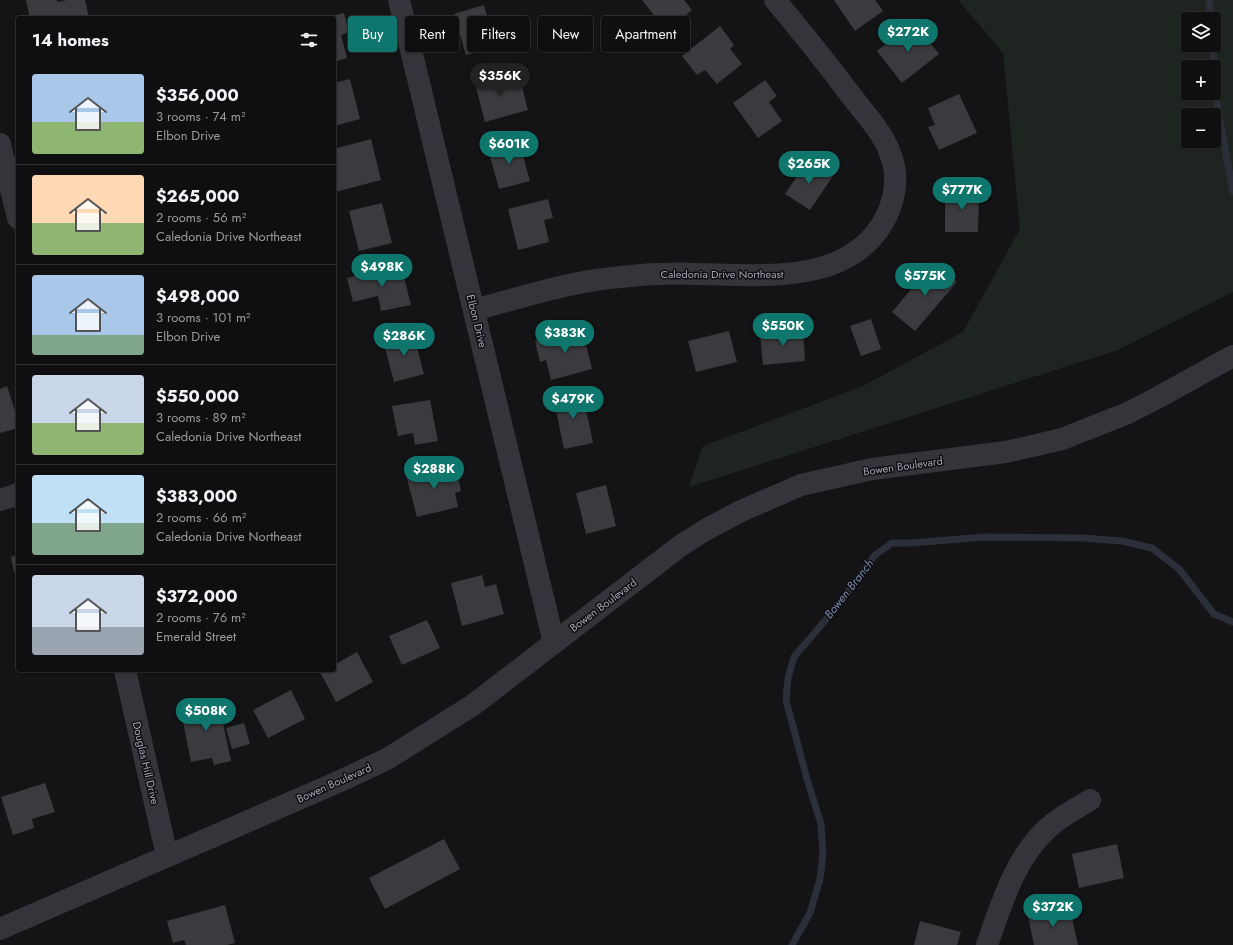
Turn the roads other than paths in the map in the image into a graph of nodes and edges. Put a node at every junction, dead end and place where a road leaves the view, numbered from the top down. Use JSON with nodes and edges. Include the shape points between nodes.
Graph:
{"nodes":[{"id":1,"x":399,"y":0,"type":"edge"},
{"id":2,"x":775,"y":0,"type":"edge"},
{"id":3,"x":0,"y":144,"type":"edge"},
{"id":4,"x":16,"y":210,"type":"edge"},
{"id":5,"x":474,"y":310,"type":"junction"},
{"id":6,"x":1233,"y":356,"type":"edge"},
{"id":7,"x":16,"y":495,"type":"edge"},
{"id":8,"x":0,"y":500,"type":"edge"},
{"id":9,"x":554,"y":643,"type":"junction"},
{"id":10,"x":125,"y":672,"type":"edge"},
{"id":11,"x":1090,"y":800,"type":"dead end"},
{"id":12,"x":167,"y":856,"type":"junction"},
{"id":13,"x":0,"y":929,"type":"edge"},
{"id":14,"x":987,"y":945,"type":"edge"}],
"edges":[{"from":1,"to":5,"type":"street","name":"Elbon Drive"},
{"from":2,"to":5,"type":"street","name":"Caledonia Drive Northeast","via":[[880,133],[890,153],[896,174],[895,195],[882,225],[868,242],[852,255],[832,265],[811,271],[769,275],[673,273],[619,277],[567,284]]},
{"from":3,"to":4,"type":"street"},
{"from":5,"to":9,"type":"street","name":"Elbon Drive"},
{"from":6,"to":9,"type":"street","name":"Bowen Boulevard","via":[[1128,413],[1062,439],[1006,452],[872,469],[828,478],[801,485],[741,510],[680,546]]},
{"from":7,"to":8,"type":"street"},
{"from":9,"to":12,"type":"street","name":"Bowen Boulevard","via":[[473,705],[387,759]]},
{"from":10,"to":12,"type":"street","name":"Douglas Hill Drive"},
{"from":11,"to":14,"type":"street","via":[[1050,826],[1035,841],[1017,868]]},
{"from":12,"to":13,"type":"street","name":"Bowen Boulevard"}]}
